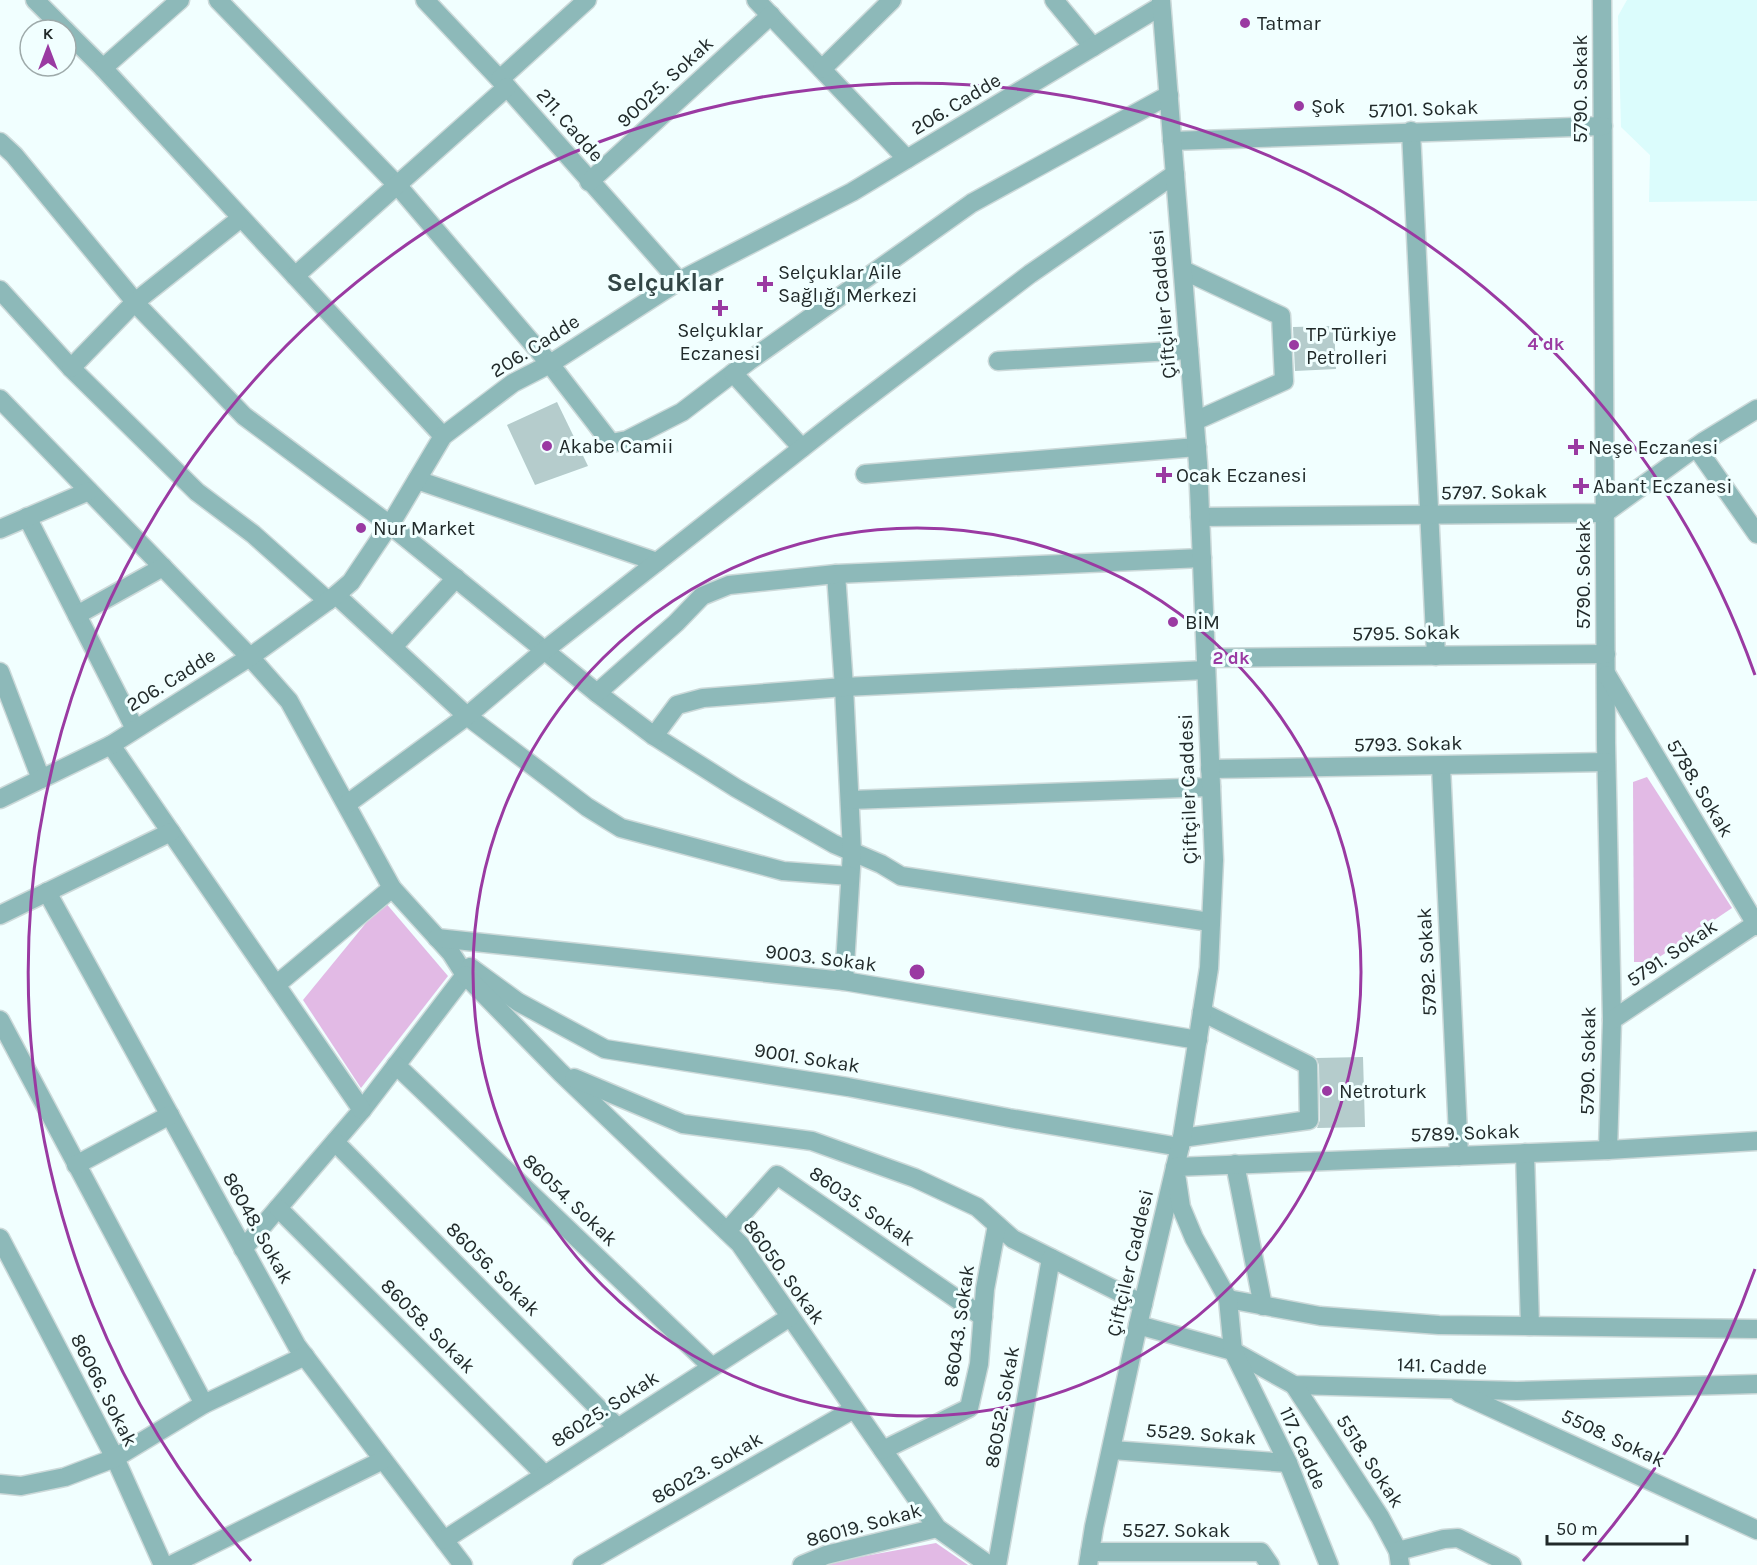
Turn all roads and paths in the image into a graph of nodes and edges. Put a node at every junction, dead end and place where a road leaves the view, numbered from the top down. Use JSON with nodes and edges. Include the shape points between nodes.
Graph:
{"nodes":[{"id":1,"x":35,"y":0,"type":"edge"},
{"id":2,"x":180,"y":0,"type":"edge"},
{"id":3,"x":218,"y":0,"type":"edge"},
{"id":4,"x":425,"y":0,"type":"edge"},
{"id":5,"x":587,"y":0,"type":"edge"},
{"id":6,"x":756,"y":0,"type":"edge"},
{"id":7,"x":892,"y":0,"type":"edge"},
{"id":8,"x":1054,"y":0,"type":"edge"},
{"id":9,"x":1602,"y":0,"type":"edge"},
{"id":10,"x":1161,"y":3,"type":"edge"},
{"id":11,"x":771,"y":15,"type":"junction"},
{"id":12,"x":52,"y":18,"type":"edge"},
{"id":13,"x":78,"y":44,"type":"edge"},
{"id":14,"x":1094,"y":47,"type":"junction"},
{"id":15,"x":103,"y":68,"type":"junction"},
{"id":16,"x":822,"y":69,"type":"junction"},
{"id":17,"x":503,"y":83,"type":"junction"},
{"id":18,"x":1168,"y":95,"type":"junction"},
{"id":19,"x":1603,"y":126,"type":"junction"},
{"id":20,"x":1411,"y":131,"type":"junction"},
{"id":21,"x":1172,"y":141,"type":"junction"},
{"id":22,"x":0,"y":142,"type":"edge"},
{"id":23,"x":907,"y":159,"type":"junction"},
{"id":24,"x":1175,"y":174,"type":"junction"},
{"id":25,"x":589,"y":182,"type":"junction"},
{"id":26,"x":398,"y":186,"type":"junction"},
{"id":27,"x":241,"y":218,"type":"junction"},
{"id":28,"x":1183,"y":270,"type":"junction"},
{"id":29,"x":294,"y":276,"type":"junction"},
{"id":30,"x":679,"y":281,"type":"junction"},
{"id":31,"x":0,"y":290,"type":"edge"},
{"id":32,"x":135,"y":302,"type":"junction"},
{"id":33,"x":1189,"y":350,"type":"junction"},
{"id":34,"x":998,"y":361,"type":"dead end"},
{"id":35,"x":550,"y":364,"type":"junction"},
{"id":36,"x":71,"y":368,"type":"junction"},
{"id":37,"x":733,"y":373,"type":"junction"},
{"id":38,"x":0,"y":399,"type":"edge"},
{"id":39,"x":1757,"y":409,"type":"edge"},
{"id":40,"x":1195,"y":421,"type":"junction"},
{"id":41,"x":443,"y":436,"type":"junction"},
{"id":42,"x":1197,"y":447,"type":"junction"},
{"id":43,"x":1696,"y":447,"type":"junction"},
{"id":44,"x":802,"y":448,"type":"junction"},
{"id":45,"x":865,"y":474,"type":"dead end"},
{"id":46,"x":417,"y":480,"type":"junction"},
{"id":47,"x":89,"y":491,"type":"junction"},
{"id":48,"x":1605,"y":513,"type":"junction"},
{"id":49,"x":1429,"y":515,"type":"junction"},
{"id":50,"x":27,"y":518,"type":"junction"},
{"id":51,"x":1200,"y":518,"type":"junction"},
{"id":52,"x":390,"y":525,"type":"junction"},
{"id":53,"x":0,"y":529,"type":"edge"},
{"id":54,"x":1757,"y":534,"type":"edge"},
{"id":55,"x":1202,"y":558,"type":"junction"},
{"id":56,"x":657,"y":562,"type":"junction"},
{"id":57,"x":163,"y":567,"type":"junction"},
{"id":58,"x":836,"y":574,"type":"junction"},
{"id":59,"x":456,"y":578,"type":"junction"},
{"id":60,"x":332,"y":598,"type":"junction"},
{"id":61,"x":77,"y":615,"type":"junction"},
{"id":62,"x":393,"y":647,"type":"junction"},
{"id":63,"x":545,"y":650,"type":"junction"},
{"id":64,"x":1606,"y":654,"type":"junction"},
{"id":65,"x":1436,"y":656,"type":"junction"},
{"id":66,"x":250,"y":657,"type":"junction"},
{"id":67,"x":1206,"y":664,"type":"junction"},
{"id":68,"x":0,"y":672,"type":"edge"},
{"id":69,"x":1606,"y":673,"type":"junction"},
{"id":70,"x":844,"y":687,"type":"junction"},
{"id":71,"x":597,"y":693,"type":"junction"},
{"id":72,"x":467,"y":716,"type":"junction"},
{"id":73,"x":135,"y":729,"type":"junction"},
{"id":74,"x":654,"y":736,"type":"junction"},
{"id":75,"x":111,"y":745,"type":"junction"},
{"id":76,"x":1606,"y":762,"type":"junction"},
{"id":77,"x":1441,"y":766,"type":"junction"},
{"id":78,"x":41,"y":778,"type":"junction"},
{"id":79,"x":1211,"y":778,"type":"junction"},
{"id":80,"x":0,"y":799,"type":"edge"},
{"id":81,"x":850,"y":800,"type":"junction"},
{"id":82,"x":347,"y":804,"type":"junction"},
{"id":83,"x":171,"y":832,"type":"junction"},
{"id":84,"x":852,"y":852,"type":"junction"},
{"id":85,"x":850,"y":876,"type":"junction"},
{"id":86,"x":392,"y":888,"type":"junction"},
{"id":87,"x":47,"y":892,"type":"junction"},
{"id":88,"x":0,"y":915,"type":"edge"},
{"id":89,"x":1210,"y":922,"type":"junction"},
{"id":90,"x":1756,"y":924,"type":"edge"},
{"id":91,"x":437,"y":938,"type":"junction"},
{"id":92,"x":451,"y":953,"type":"junction"},
{"id":93,"x":465,"y":975,"type":"junction"},
{"id":94,"x":844,"y":981,"type":"junction"},
{"id":95,"x":276,"y":985,"type":"junction"},
{"id":96,"x":1202,"y":1012,"type":"junction"},
{"id":97,"x":0,"y":1020,"type":"edge"},
{"id":98,"x":1612,"y":1020,"type":"junction"},
{"id":99,"x":1198,"y":1040,"type":"junction"},
{"id":100,"x":396,"y":1065,"type":"junction"},
{"id":101,"x":561,"y":1072,"type":"junction"},
{"id":102,"x":362,"y":1110,"type":"junction"},
{"id":103,"x":170,"y":1115,"type":"junction"},
{"id":104,"x":1757,"y":1141,"type":"edge"},
{"id":105,"x":335,"y":1142,"type":"junction"},
{"id":106,"x":1181,"y":1142,"type":"junction"},
{"id":107,"x":1608,"y":1150,"type":"junction"},
{"id":108,"x":1525,"y":1153,"type":"junction"},
{"id":109,"x":1459,"y":1156,"type":"junction"},
{"id":110,"x":1235,"y":1164,"type":"junction"},
{"id":111,"x":76,"y":1165,"type":"junction"},
{"id":112,"x":1175,"y":1167,"type":"junction"},
{"id":113,"x":278,"y":1208,"type":"junction"},
{"id":114,"x":997,"y":1225,"type":"junction"},
{"id":115,"x":727,"y":1231,"type":"junction"},
{"id":116,"x":0,"y":1238,"type":"edge"},
{"id":117,"x":243,"y":1249,"type":"junction"},
{"id":118,"x":1051,"y":1258,"type":"junction"},
{"id":119,"x":1227,"y":1299,"type":"junction"},
{"id":120,"x":1143,"y":1304,"type":"junction"},
{"id":121,"x":1263,"y":1306,"type":"junction"},
{"id":122,"x":790,"y":1317,"type":"junction"},
{"id":123,"x":983,"y":1317,"type":"junction"},
{"id":124,"x":1138,"y":1325,"type":"junction"},
{"id":125,"x":1530,"y":1326,"type":"junction"},
{"id":126,"x":1757,"y":1329,"type":"edge"},
{"id":127,"x":1233,"y":1351,"type":"junction"},
{"id":128,"x":305,"y":1356,"type":"junction"},
{"id":129,"x":712,"y":1367,"type":"junction"},
{"id":130,"x":1757,"y":1384,"type":"edge"},
{"id":131,"x":1294,"y":1385,"type":"junction"},
{"id":132,"x":1449,"y":1388,"type":"junction"},
{"id":133,"x":204,"y":1404,"type":"junction"},
{"id":134,"x":854,"y":1409,"type":"junction"},
{"id":135,"x":618,"y":1428,"type":"junction"},
{"id":136,"x":883,"y":1450,"type":"junction"},
{"id":137,"x":1112,"y":1450,"type":"junction"},
{"id":138,"x":115,"y":1458,"type":"junction"},
{"id":139,"x":384,"y":1460,"type":"junction"},
{"id":140,"x":1288,"y":1463,"type":"junction"},
{"id":141,"x":545,"y":1475,"type":"junction"},
{"id":142,"x":0,"y":1484,"type":"edge"},
{"id":143,"x":937,"y":1528,"type":"junction"},
{"id":144,"x":1757,"y":1530,"type":"edge"},
{"id":145,"x":444,"y":1540,"type":"junction"},
{"id":146,"x":1089,"y":1558,"type":"edge"},
{"id":147,"x":1399,"y":1558,"type":"edge"},
{"id":148,"x":1265,"y":1559,"type":"edge"},
{"id":149,"x":163,"y":1565,"type":"edge"},
{"id":150,"x":171,"y":1565,"type":"edge"},
{"id":151,"x":463,"y":1565,"type":"edge"},
{"id":152,"x":582,"y":1565,"type":"edge"},
{"id":153,"x":802,"y":1565,"type":"edge"},
{"id":154,"x":989,"y":1565,"type":"edge"},
{"id":155,"x":997,"y":1565,"type":"edge"},
{"id":156,"x":1329,"y":1565,"type":"edge"},
{"id":157,"x":1512,"y":1565,"type":"edge"}],
"edges":[{"from":1,"to":12,"type":"street"},
{"from":2,"to":15,"type":"street"},
{"from":3,"to":26,"type":"street"},
{"from":4,"to":17,"type":"street","name":"211. Cadde"},
{"from":5,"to":17,"type":"street"},
{"from":6,"to":11,"type":"street"},
{"from":7,"to":16,"type":"street"},
{"from":8,"to":14,"type":"street"},
{"from":9,"to":19,"type":"street","name":"5790. Sokak"},
{"from":10,"to":14,"type":"street","name":"206. Cadde"},
{"from":10,"to":18,"type":"street","name":"Çiftçiler Caddesi"},
{"from":11,"to":16,"type":"street"},
{"from":11,"to":25,"type":"street","name":"90025. Sokak"},
{"from":13,"to":15,"type":"street"},
{"from":14,"to":23,"type":"street","name":"206. Cadde"},
{"from":15,"to":27,"type":"street"},
{"from":16,"to":23,"type":"street"},
{"from":17,"to":25,"type":"street","name":"211. Cadde"},
{"from":17,"to":26,"type":"street"},
{"from":18,"to":21,"type":"street","name":"Çiftçiler Caddesi"},
{"from":18,"to":37,"type":"street","via":[[972,203]]},
{"from":19,"to":20,"type":"street","name":"57101. Sokak"},
{"from":19,"to":48,"type":"street","name":"5790. Sokak"},
{"from":20,"to":21,"type":"street","name":"57101. Sokak"},
{"from":20,"to":49,"type":"street"},
{"from":21,"to":24,"type":"street","name":"Çiftçiler Caddesi"},
{"from":22,"to":32,"type":"street"},
{"from":23,"to":30,"type":"street","name":"206. Cadde","via":[[852,192]]},
{"from":24,"to":28,"type":"street","name":"Çiftçiler Caddesi"},
{"from":24,"to":44,"type":"street","via":[[1030,274]]},
{"from":25,"to":30,"type":"street","name":"211. Cadde"},
{"from":26,"to":29,"type":"street"},
{"from":26,"to":35,"type":"street"},
{"from":27,"to":29,"type":"street"},
{"from":27,"to":32,"type":"street"},
{"from":28,"to":33,"type":"street","name":"Çiftçiler Caddesi"},
{"from":28,"to":40,"type":"street","via":[[1281,316],[1284,381]]},
{"from":29,"to":41,"type":"street"},
{"from":30,"to":35,"type":"street","name":"206. Cadde"},
{"from":31,"to":36,"type":"street"},
{"from":32,"to":36,"type":"street"},
{"from":32,"to":52,"type":"street","via":[[244,416]]},
{"from":33,"to":34,"type":"street"},
{"from":33,"to":40,"type":"street","name":"Çiftçiler Caddesi"},
{"from":35,"to":37,"type":"street","via":[[611,442],[627,440],[682,412]]},
{"from":35,"to":41,"type":"street","name":"206. Cadde","via":[[513,383]]},
{"from":36,"to":60,"type":"street","via":[[197,492]]},
{"from":37,"to":44,"type":"street"},
{"from":38,"to":47,"type":"street"},
{"from":39,"to":43,"type":"street"},
{"from":40,"to":42,"type":"street","name":"Çiftçiler Caddesi"},
{"from":41,"to":46,"type":"street","name":"206. Cadde"},
{"from":42,"to":45,"type":"street"},
{"from":42,"to":51,"type":"street","name":"Çiftçiler Caddesi"},
{"from":43,"to":48,"type":"street"},
{"from":43,"to":54,"type":"street"},
{"from":44,"to":56,"type":"street"},
{"from":46,"to":52,"type":"street","name":"206. Cadde"},
{"from":46,"to":56,"type":"street"},
{"from":47,"to":50,"type":"street"},
{"from":47,"to":57,"type":"street"},
{"from":48,"to":49,"type":"street","name":"5797. Sokak"},
{"from":48,"to":64,"type":"street","name":"5790. Sokak"},
{"from":49,"to":51,"type":"street","name":"5797. Sokak"},
{"from":49,"to":65,"type":"street"},
{"from":50,"to":53,"type":"street"},
{"from":50,"to":61,"type":"street"},
{"from":51,"to":55,"type":"street","name":"Çiftçiler Caddesi"},
{"from":52,"to":59,"type":"street"},
{"from":52,"to":60,"type":"street","name":"206. Cadde","via":[[351,582]]},
{"from":55,"to":58,"type":"street"},
{"from":55,"to":67,"type":"street","name":"Çiftçiler Caddesi"},
{"from":56,"to":63,"type":"street"},
{"from":57,"to":61,"type":"street"},
{"from":57,"to":66,"type":"street"},
{"from":58,"to":70,"type":"street"},
{"from":58,"to":71,"type":"street","via":[[729,585],[702,596]]},
{"from":59,"to":62,"type":"street"},
{"from":59,"to":63,"type":"street"},
{"from":60,"to":62,"type":"street"},
{"from":60,"to":66,"type":"street","name":"206. Cadde"},
{"from":61,"to":73,"type":"street"},
{"from":62,"to":72,"type":"street"},
{"from":63,"to":71,"type":"street"},
{"from":63,"to":72,"type":"street"},
{"from":64,"to":65,"type":"street","name":"5795. Sokak"},
{"from":64,"to":69,"type":"street","name":"5790. Sokak"},
{"from":65,"to":67,"type":"street","name":"5795. Sokak"},
{"from":66,"to":73,"type":"street","name":"206. Cadde"},
{"from":66,"to":82,"type":"street","via":[[289,701]]},
{"from":67,"to":70,"type":"street","name":"5795. Sokak"},
{"from":67,"to":79,"type":"street","name":"Çiftçiler Caddesi"},
{"from":68,"to":78,"type":"street"},
{"from":69,"to":76,"type":"street","name":"5790. Sokak"},
{"from":69,"to":90,"type":"street","name":"5788. Sokak"},
{"from":70,"to":74,"type":"street","name":"5795. Sokak","via":[[703,698],[677,705]]},
{"from":70,"to":81,"type":"street"},
{"from":71,"to":74,"type":"street"},
{"from":72,"to":82,"type":"street"},
{"from":72,"to":85,"type":"street","via":[[587,807],[621,828],[783,871]]},
{"from":73,"to":75,"type":"street","name":"206. Cadde"},
{"from":74,"to":84,"type":"street","via":[[736,788]]},
{"from":75,"to":78,"type":"street","name":"206. Cadde"},
{"from":75,"to":83,"type":"street"},
{"from":76,"to":77,"type":"street","name":"5793. Sokak"},
{"from":76,"to":98,"type":"street","name":"5790. Sokak"},
{"from":77,"to":79,"type":"street","name":"5793. Sokak"},
{"from":77,"to":109,"type":"street","name":"5792. Sokak"},
{"from":78,"to":80,"type":"street","name":"206. Cadde"},
{"from":79,"to":81,"type":"street","name":"5793. Sokak"},
{"from":79,"to":89,"type":"street","name":"Çiftçiler Caddesi","via":[[1214,860]]},
{"from":81,"to":84,"type":"street"},
{"from":82,"to":86,"type":"street"},
{"from":83,"to":87,"type":"street"},
{"from":83,"to":95,"type":"street"},
{"from":84,"to":85,"type":"street"},
{"from":84,"to":89,"type":"street","via":[[901,876]]},
{"from":85,"to":94,"type":"street"},
{"from":86,"to":91,"type":"street"},
{"from":86,"to":95,"type":"street"},
{"from":87,"to":88,"type":"street"},
{"from":87,"to":103,"type":"street","name":"86048. Sokak"},
{"from":89,"to":96,"type":"street","name":"Çiftçiler Caddesi","via":[[1209,968]]},
{"from":90,"to":98,"type":"street","name":"5791. Sokak"},
{"from":91,"to":92,"type":"street"},
{"from":91,"to":94,"type":"street","name":"9003. Sokak"},
{"from":92,"to":93,"type":"street","name":"86050. Sokak"},
{"from":92,"to":106,"type":"street","name":"9001. Sokak","via":[[518,1002],[605,1049],[848,1087],[1009,1118]]},
{"from":93,"to":100,"type":"street"},
{"from":93,"to":101,"type":"street","name":"86050. Sokak"},
{"from":94,"to":99,"type":"street","name":"9003. Sokak"},
{"from":95,"to":102,"type":"street"},
{"from":96,"to":99,"type":"street","name":"Çiftçiler Caddesi"},
{"from":96,"to":106,"type":"street","name":"9001. Sokak","via":[[1308,1065],[1309,1120]]},
{"from":97,"to":111,"type":"street"},
{"from":98,"to":107,"type":"street","name":"5790. Sokak"},
{"from":99,"to":106,"type":"street","name":"Çiftçiler Caddesi"},
{"from":100,"to":102,"type":"street"},
{"from":100,"to":129,"type":"street","name":"86054. Sokak"},
{"from":101,"to":114,"type":"street","via":[[683,1124],[812,1141],[915,1178],[977,1207]]},
{"from":101,"to":115,"type":"street","name":"86050. Sokak"},
{"from":102,"to":105,"type":"street"},
{"from":103,"to":111,"type":"street"},
{"from":103,"to":117,"type":"street","name":"86048. Sokak"},
{"from":104,"to":107,"type":"street","name":"5789. Sokak"},
{"from":105,"to":113,"type":"street"},
{"from":105,"to":135,"type":"street","name":"86056. Sokak"},
{"from":106,"to":112,"type":"street","name":"Çiftçiler Caddesi"},
{"from":107,"to":108,"type":"street","name":"5789. Sokak"},
{"from":108,"to":109,"type":"street","name":"5789. Sokak"},
{"from":108,"to":125,"type":"street"},
{"from":109,"to":110,"type":"street","name":"5789. Sokak"},
{"from":110,"to":112,"type":"street","name":"5789. Sokak"},
{"from":110,"to":121,"type":"street"},
{"from":111,"to":133,"type":"street"},
{"from":112,"to":119,"type":"street","via":[[1181,1207]]},
{"from":112,"to":120,"type":"street","name":"Çiftçiler Caddesi"},
{"from":113,"to":117,"type":"street"},
{"from":113,"to":141,"type":"street","name":"86058. Sokak"},
{"from":114,"to":118,"type":"street","via":[[1013,1239]]},
{"from":114,"to":123,"type":"street","name":"86043. Sokak"},
{"from":115,"to":122,"type":"street","name":"86050. Sokak"},
{"from":115,"to":123,"type":"street","name":"86035. Sokak","via":[[777,1175]]},
{"from":116,"to":138,"type":"street","name":"86066. Sokak"},
{"from":117,"to":128,"type":"street","name":"86048. Sokak"},
{"from":118,"to":120,"type":"street"},
{"from":118,"to":155,"type":"street","name":"86052. Sokak"},
{"from":119,"to":121,"type":"street","name":"141. Cadde"},
{"from":119,"to":127,"type":"street","name":"117. Cadde"},
{"from":120,"to":124,"type":"street","name":"Çiftçiler Caddesi"},
{"from":121,"to":125,"type":"street","name":"141. Cadde","via":[[1320,1316],[1439,1325]]},
{"from":122,"to":129,"type":"street","name":"86025. Sokak"},
{"from":122,"to":134,"type":"street","name":"86050. Sokak"},
{"from":123,"to":136,"type":"street","name":"86043. Sokak","via":[[980,1364],[969,1408]]},
{"from":124,"to":127,"type":"street","name":"141. Cadde"},
{"from":124,"to":137,"type":"street","name":"Çiftçiler Caddesi"},
{"from":125,"to":126,"type":"street","name":"141. Cadde"},
{"from":127,"to":131,"type":"street","name":"141. Cadde"},
{"from":127,"to":140,"type":"street","name":"117. Cadde"},
{"from":128,"to":133,"type":"street"},
{"from":128,"to":139,"type":"street","name":"86048. Sokak"},
{"from":129,"to":135,"type":"street","name":"86025. Sokak"},
{"from":130,"to":132,"type":"street","name":"141. Cadde","via":[[1517,1391]]},
{"from":131,"to":132,"type":"street","name":"141. Cadde"},
{"from":131,"to":147,"type":"street","name":"5518. Sokak","via":[[1380,1517]]},
{"from":132,"to":144,"type":"street","name":"5508. Sokak"},
{"from":133,"to":138,"type":"street"},
{"from":134,"to":136,"type":"street","name":"86050. Sokak"},
{"from":134,"to":152,"type":"street","name":"86023. Sokak"},
{"from":135,"to":141,"type":"street","name":"86025. Sokak"},
{"from":136,"to":143,"type":"street","name":"86050. Sokak"},
{"from":137,"to":140,"type":"street","name":"5529. Sokak"},
{"from":137,"to":146,"type":"street","name":"Çiftçiler Caddesi"},
{"from":138,"to":142,"type":"street","via":[[65,1477],[21,1486]]},
{"from":138,"to":149,"type":"street","name":"86066. Sokak"},
{"from":139,"to":145,"type":"street","name":"86048. Sokak"},
{"from":139,"to":150,"type":"street"},
{"from":140,"to":156,"type":"street","name":"117. Cadde"},
{"from":141,"to":145,"type":"street","name":"86025. Sokak"},
{"from":143,"to":153,"type":"street","name":"86019. Sokak","via":[[826,1555]]},
{"from":143,"to":154,"type":"street","name":"86050. Sokak"},
{"from":145,"to":151,"type":"street","name":"86048. Sokak"},
{"from":146,"to":148,"type":"street","name":"5527. Sokak"},
{"from":147,"to":157,"type":"street","via":[[1444,1539],[1458,1538]]}]}
